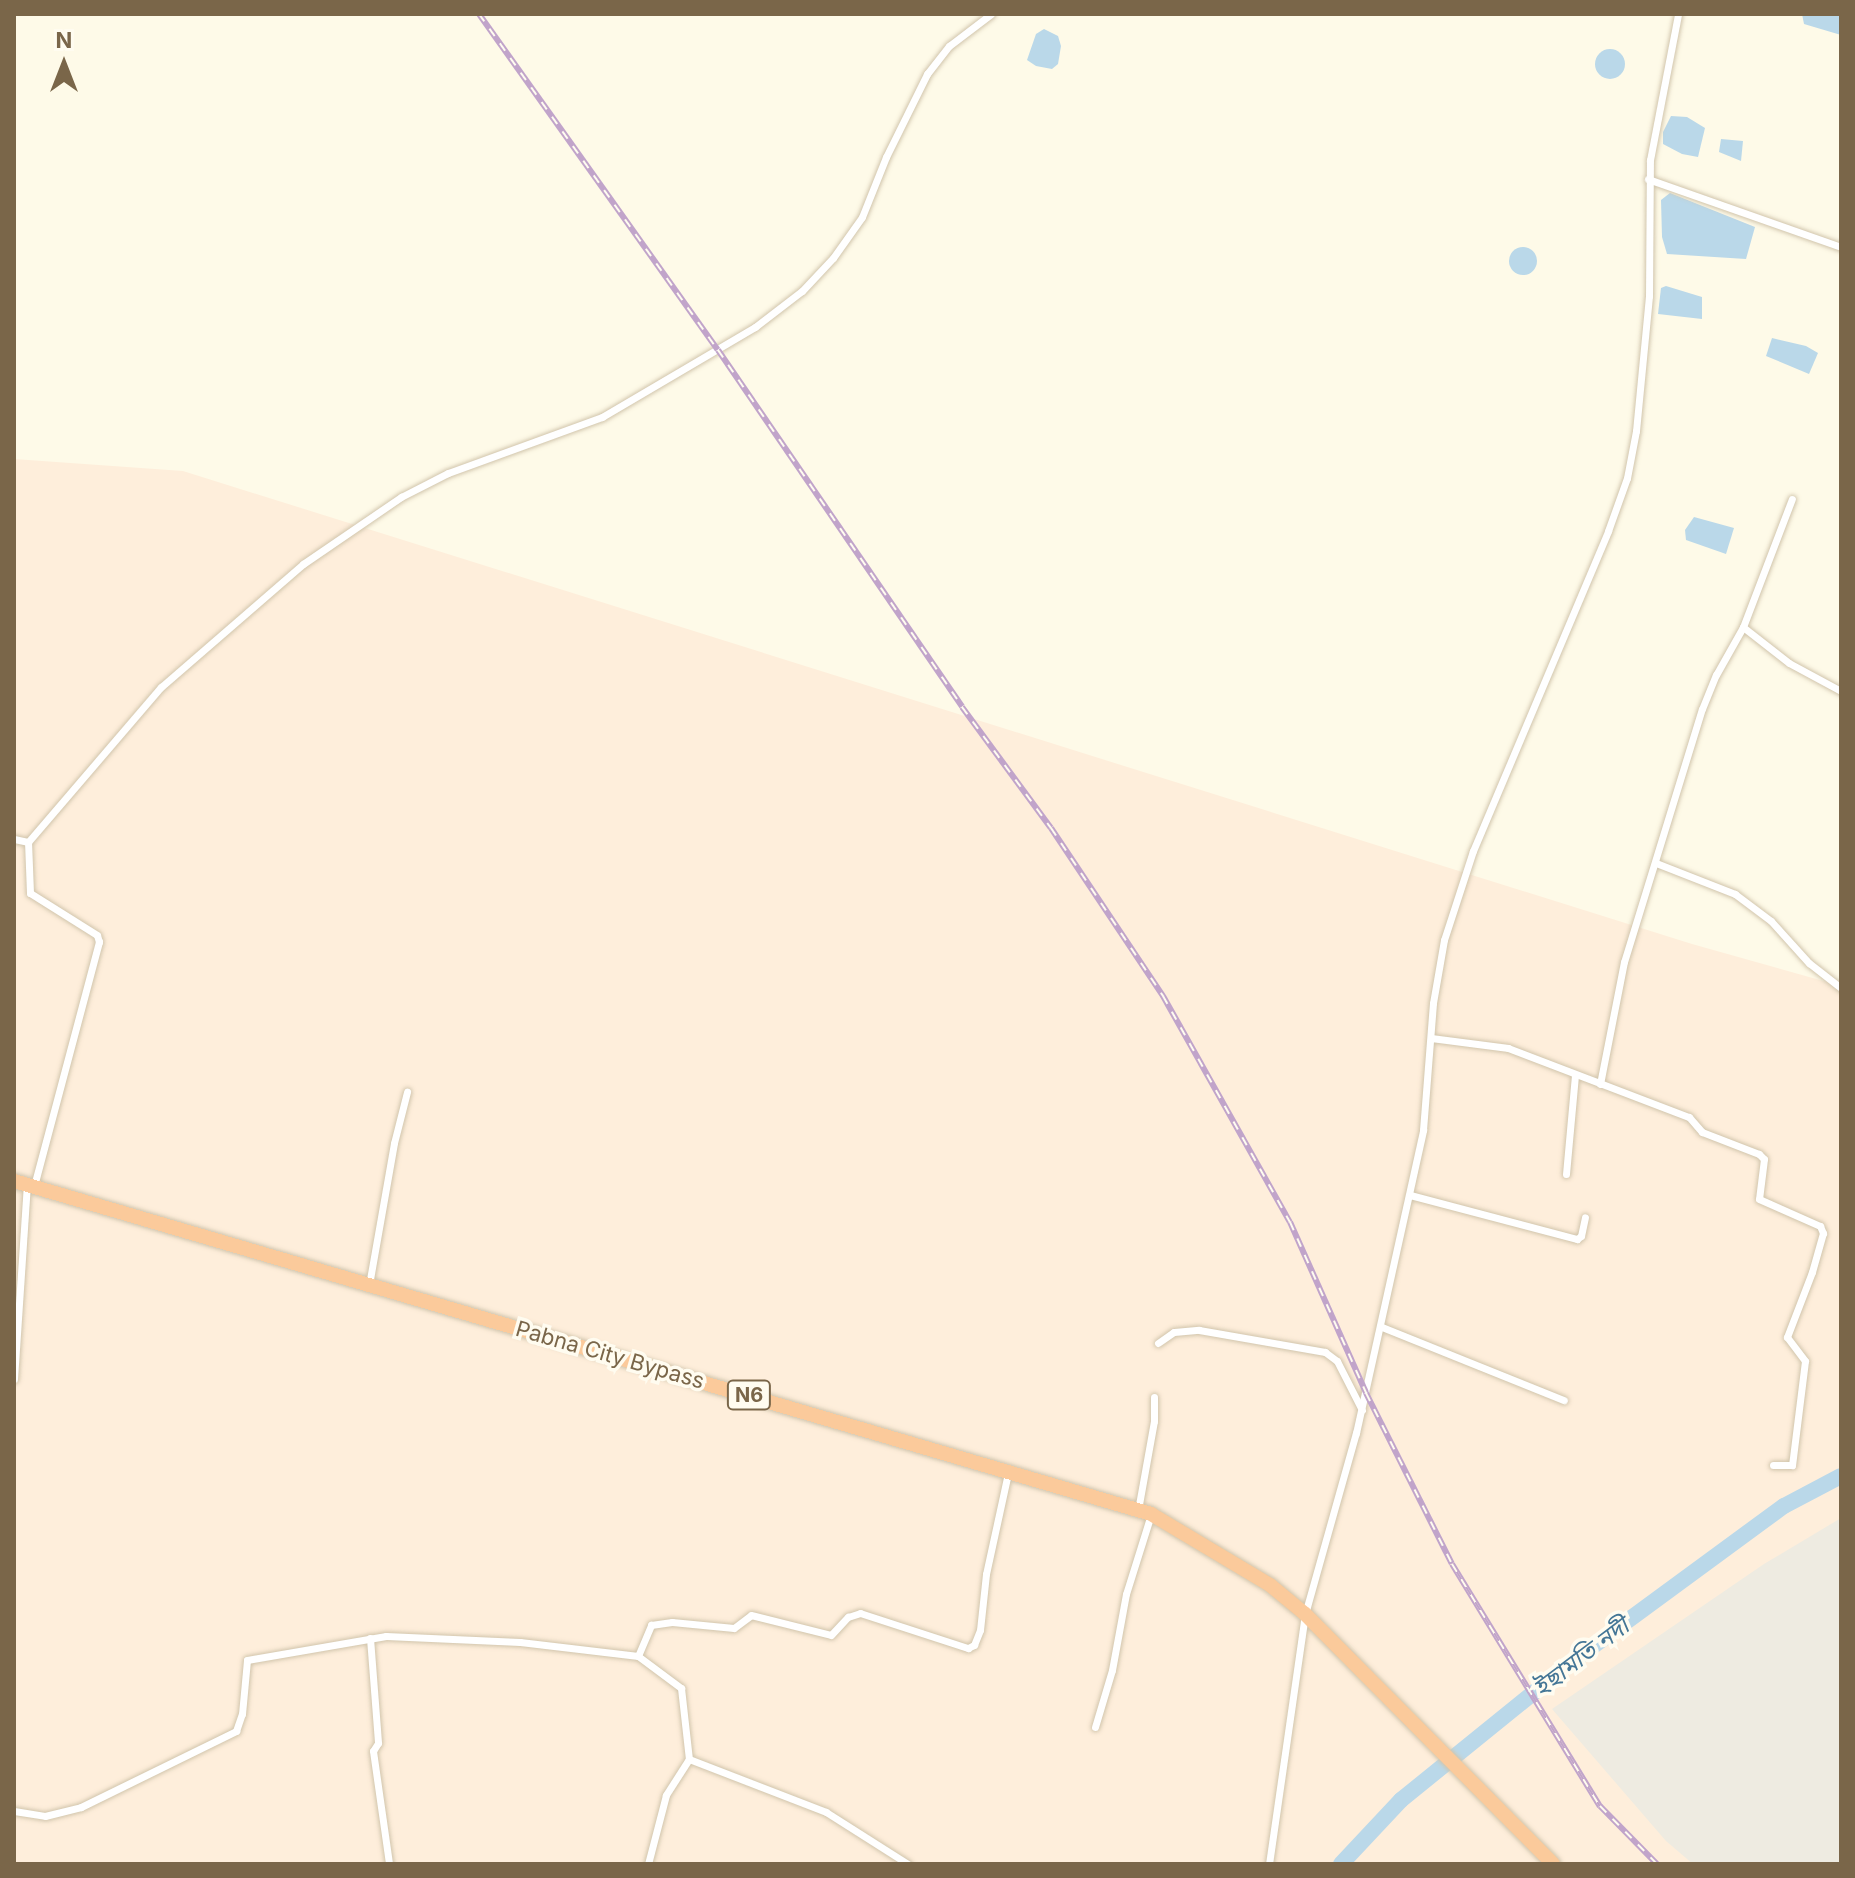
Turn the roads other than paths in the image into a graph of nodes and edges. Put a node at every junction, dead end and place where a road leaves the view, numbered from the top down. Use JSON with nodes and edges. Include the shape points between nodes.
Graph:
{"nodes":[{"id":1,"x":991,"y":14,"type":"edge"},
{"id":2,"x":1678,"y":14,"type":"edge"},
{"id":3,"x":1648,"y":179,"type":"junction"},
{"id":4,"x":1841,"y":247,"type":"edge"},
{"id":5,"x":1792,"y":499,"type":"dead end"},
{"id":6,"x":1743,"y":627,"type":"junction"},
{"id":7,"x":1841,"y":691,"type":"edge"},
{"id":8,"x":14,"y":839,"type":"edge"},
{"id":9,"x":28,"y":842,"type":"junction"},
{"id":10,"x":1656,"y":863,"type":"junction"},
{"id":11,"x":1841,"y":988,"type":"edge"},
{"id":12,"x":1431,"y":1038,"type":"junction"},
{"id":13,"x":1575,"y":1075,"type":"junction"},
{"id":14,"x":1600,"y":1084,"type":"junction"},
{"id":15,"x":407,"y":1092,"type":"dead end"},
{"id":16,"x":1566,"y":1174,"type":"dead end"},
{"id":17,"x":25,"y":1184,"type":"edge"},
{"id":18,"x":1410,"y":1195,"type":"junction"},
{"id":19,"x":1585,"y":1217,"type":"dead end"},
{"id":20,"x":369,"y":1285,"type":"junction"},
{"id":21,"x":1382,"y":1327,"type":"junction"},
{"id":22,"x":1158,"y":1343,"type":"dead end"},
{"id":23,"x":14,"y":1379,"type":"edge"},
{"id":24,"x":1154,"y":1397,"type":"dead end"},
{"id":25,"x":1564,"y":1400,"type":"dead end"},
{"id":26,"x":1362,"y":1410,"type":"junction"},
{"id":27,"x":1773,"y":1465,"type":"dead end"},
{"id":28,"x":1008,"y":1471,"type":"junction"},
{"id":29,"x":1145,"y":1512,"type":"junction"},
{"id":30,"x":1305,"y":1614,"type":"junction"},
{"id":31,"x":370,"y":1638,"type":"junction"},
{"id":32,"x":638,"y":1656,"type":"junction"},
{"id":33,"x":1095,"y":1727,"type":"dead end"},
{"id":34,"x":689,"y":1759,"type":"junction"},
{"id":35,"x":14,"y":1811,"type":"edge"},
{"id":36,"x":389,"y":1864,"type":"edge"},
{"id":37,"x":648,"y":1864,"type":"edge"},
{"id":38,"x":908,"y":1864,"type":"edge"},
{"id":39,"x":1269,"y":1864,"type":"edge"},
{"id":40,"x":1553,"y":1864,"type":"edge"}],
"edges":[{"from":1,"to":9,"type":"street","via":[[949,46],[927,74],[862,217],[802,291],[743,335],[602,417],[436,479],[303,564],[161,687]]},
{"from":2,"to":3,"type":"street"},
{"from":3,"to":4,"type":"street"},
{"from":3,"to":12,"type":"street","via":[[1649,296],[1627,478],[1473,851],[1444,940]]},
{"from":5,"to":6,"type":"street"},
{"from":6,"to":7,"type":"street","via":[[1789,663]]},
{"from":6,"to":10,"type":"street","via":[[1702,709]]},
{"from":8,"to":9,"type":"street"},
{"from":9,"to":17,"type":"street","via":[[30,893],[97,935],[99,942],[63,1089]]},
{"from":10,"to":11,"type":"street","via":[[1735,894]]},
{"from":10,"to":14,"type":"street","via":[[1624,962]]},
{"from":12,"to":13,"type":"street","via":[[1508,1048]]},
{"from":12,"to":18,"type":"street","via":[[1423,1130]]},
{"from":13,"to":14,"type":"street"},
{"from":13,"to":16,"type":"street"},
{"from":14,"to":27,"type":"street","via":[[1689,1117],[1702,1132],[1759,1154],[1764,1166],[1759,1199],[1822,1229],[1787,1337],[1805,1361],[1792,1465]]},
{"from":15,"to":20,"type":"street"},
{"from":17,"to":20,"type":"highway","name":"Pabna City Bypass","number":"N6"},
{"from":17,"to":23,"type":"street"},
{"from":18,"to":19,"type":"street","via":[[1577,1239]]},
{"from":18,"to":21,"type":"street"},
{"from":20,"to":28,"type":"highway","name":"Pabna City Bypass","number":"N6"},
{"from":21,"to":25,"type":"street"},
{"from":21,"to":26,"type":"street"},
{"from":22,"to":26,"type":"street","via":[[1174,1332],[1199,1330],[1325,1352],[1337,1361]]},
{"from":24,"to":29,"type":"street"},
{"from":26,"to":30,"type":"street"},
{"from":28,"to":29,"type":"highway","name":"Pabna City Bypass","number":"N6"},
{"from":28,"to":32,"type":"street","via":[[980,1630],[968,1648],[860,1613],[848,1617],[831,1635],[751,1615],[736,1628],[651,1625]]},
{"from":29,"to":30,"type":"highway","name":"Pabna City Bypass","number":"N6","via":[[1259,1578]]},
{"from":29,"to":33,"type":"street"},
{"from":30,"to":39,"type":"street"},
{"from":30,"to":40,"type":"highway","name":"Pabna City Bypass","number":"N6"},
{"from":31,"to":32,"type":"street","via":[[520,1642]]},
{"from":31,"to":35,"type":"street","via":[[247,1660],[236,1731],[81,1807],[45,1816]]},
{"from":31,"to":36,"type":"street","via":[[378,1743],[373,1751]]},
{"from":32,"to":34,"type":"street","via":[[681,1688]]},
{"from":34,"to":37,"type":"street","via":[[666,1795]]},
{"from":34,"to":38,"type":"street","via":[[826,1812]]}]}
